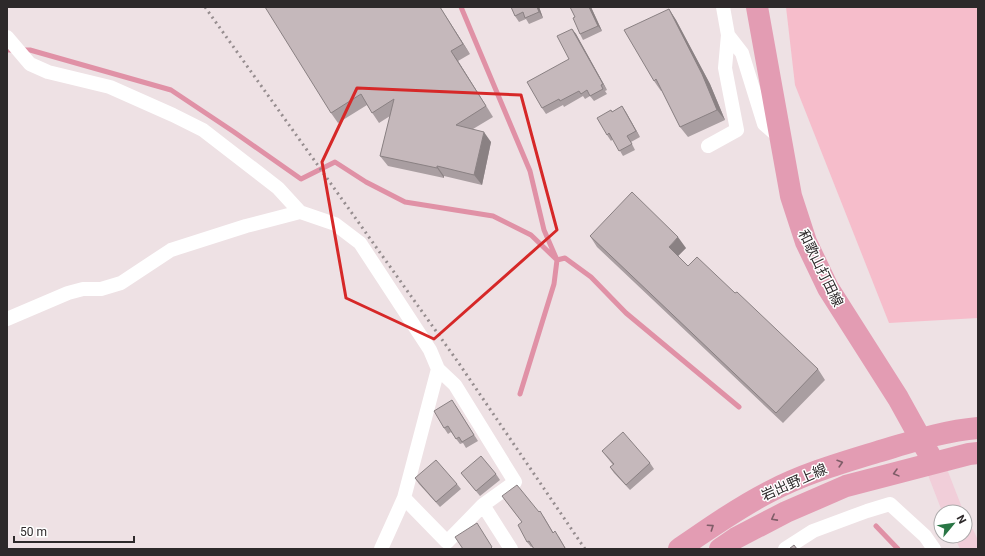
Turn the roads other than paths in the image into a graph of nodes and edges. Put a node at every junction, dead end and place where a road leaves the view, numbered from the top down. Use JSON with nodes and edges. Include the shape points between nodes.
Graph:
{"nodes":[{"id":1,"x":723,"y":7,"type":"edge"},
{"id":2,"x":757,"y":7,"type":"edge"},
{"id":3,"x":728,"y":34,"type":"junction"},
{"id":4,"x":7,"y":37,"type":"edge"},
{"id":5,"x":780,"y":138,"type":"junction"},
{"id":6,"x":708,"y":146,"type":"dead end"},
{"id":7,"x":300,"y":212,"type":"junction"},
{"id":8,"x":7,"y":319,"type":"edge"},
{"id":9,"x":438,"y":369,"type":"junction"},
{"id":10,"x":978,"y":428,"type":"edge"},
{"id":11,"x":920,"y":439,"type":"junction"},
{"id":12,"x":974,"y":453,"type":"edge"},
{"id":13,"x":934,"y":463,"type":"junction"},
{"id":14,"x":404,"y":498,"type":"junction"},
{"id":15,"x":950,"y":504,"type":"edge"},
{"id":16,"x":483,"y":505,"type":"junction"},
{"id":17,"x":381,"y":549,"type":"edge"},
{"id":18,"x":511,"y":549,"type":"edge"},
{"id":19,"x":679,"y":549,"type":"edge"},
{"id":20,"x":720,"y":549,"type":"edge"},
{"id":21,"x":785,"y":549,"type":"edge"},
{"id":22,"x":934,"y":549,"type":"edge"}],
"edges":[{"from":1,"to":3,"type":"street"},
{"from":2,"to":5,"type":"main road","name":"和歌山打田線"},
{"from":3,"to":5,"type":"street","via":[[742,53],[764,124]]},
{"from":3,"to":6,"type":"street","via":[[725,68],[737,130]]},
{"from":4,"to":7,"type":"street","via":[[30,64],[48,72],[110,87],[203,130],[278,188]]},
{"from":5,"to":11,"type":"main road","name":"和歌山打田線","via":[[791,196],[806,242],[828,288],[898,398]]},
{"from":7,"to":8,"type":"street","via":[[171,250],[121,283],[100,290],[83,289],[68,292]]},
{"from":7,"to":9,"type":"street","via":[[335,224],[360,244],[430,350]]},
{"from":9,"to":14,"type":"street"},
{"from":9,"to":16,"type":"street","via":[[455,385],[515,482]]},
{"from":10,"to":11,"type":"main road","via":[[955,430]]},
{"from":11,"to":13,"type":"main road","name":"和歌山打田線"},
{"from":19,"to":11,"type":"main road","name":"岩出野上線","one_way":true,"via":[[769,492],[829,466]]},
{"from":12,"to":13,"type":"main road"},
{"from":13,"to":15,"type":"main road"},
{"from":13,"to":20,"type":"main road","name":"岩出野上線","one_way":true,"via":[[846,486],[786,512]]},
{"from":14,"to":16,"type":"street","via":[[447,542]]},
{"from":14,"to":17,"type":"street"},
{"from":16,"to":18,"type":"street"},
{"from":21,"to":22,"type":"street","via":[[813,531],[890,504],[925,536]]}]}
